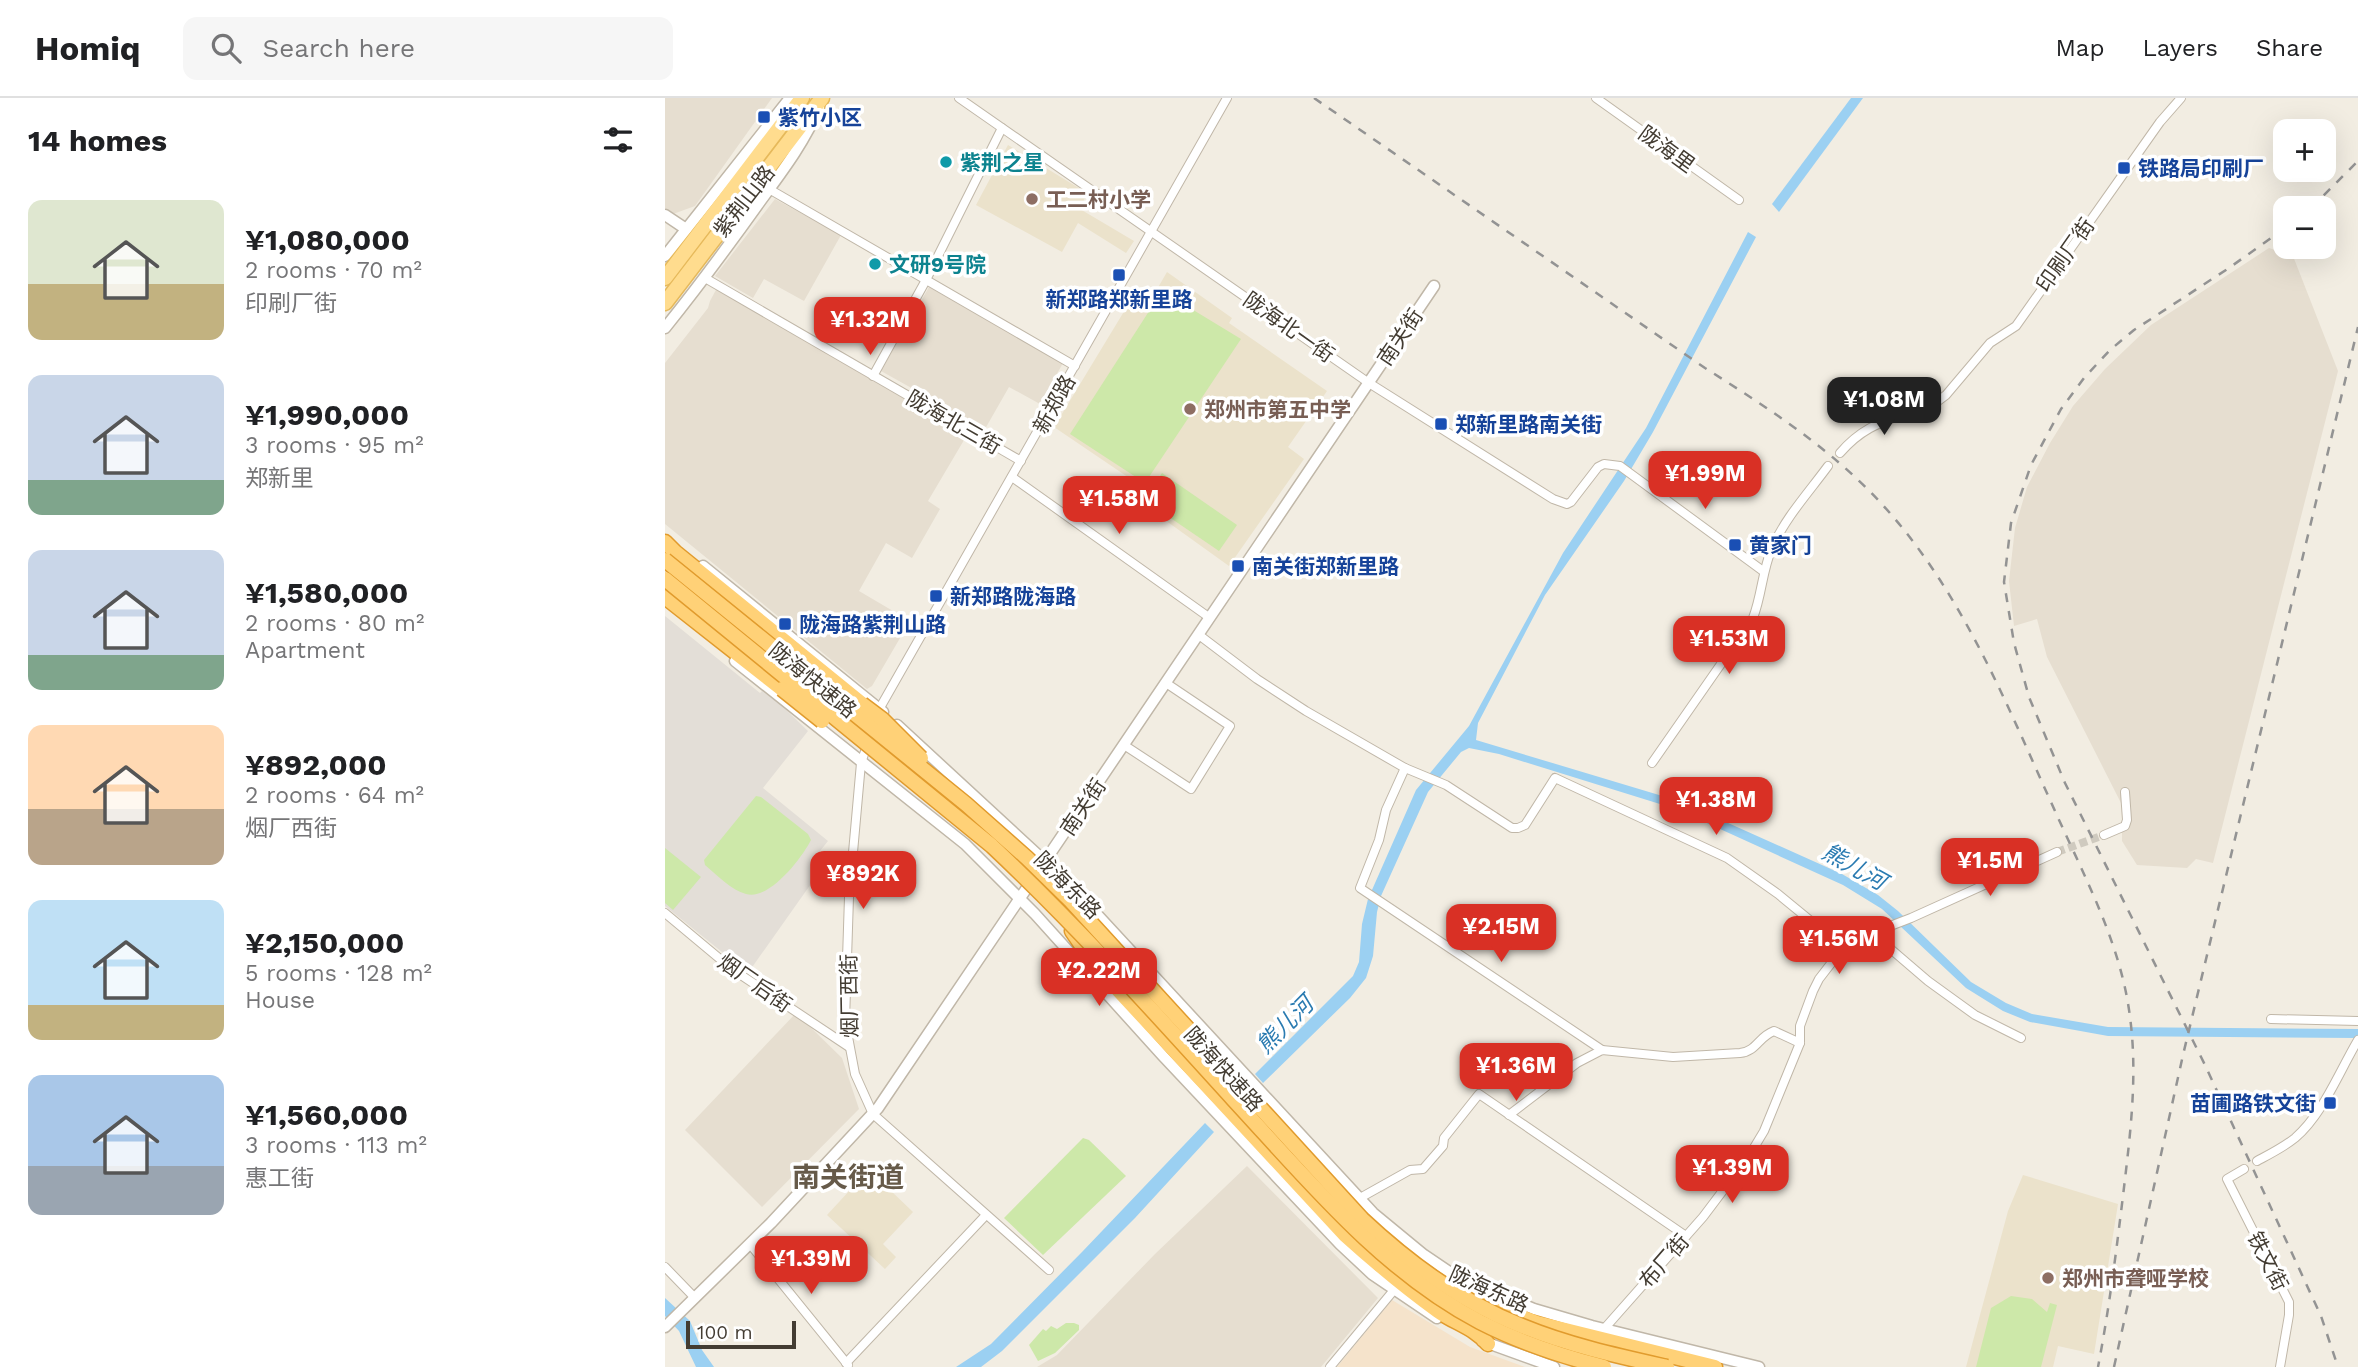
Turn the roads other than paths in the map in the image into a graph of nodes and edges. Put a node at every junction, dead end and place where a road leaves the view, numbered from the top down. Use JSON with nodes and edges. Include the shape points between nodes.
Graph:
{"nodes":[{"id":1,"x":790,"y":98,"type":"edge"},
{"id":2,"x":801,"y":98,"type":"edge"},
{"id":3,"x":823,"y":98,"type":"edge"},
{"id":4,"x":959,"y":98,"type":"edge"},
{"id":5,"x":1227,"y":98,"type":"edge"},
{"id":6,"x":1596,"y":98,"type":"edge"},
{"id":7,"x":2181,"y":98,"type":"edge"},
{"id":8,"x":1002,"y":128,"type":"junction"},
{"id":9,"x":769,"y":189,"type":"junction"},
{"id":10,"x":1739,"y":200,"type":"dead end"},
{"id":11,"x":665,"y":215,"type":"edge"},
{"id":12,"x":686,"y":229,"type":"junction"},
{"id":13,"x":1151,"y":231,"type":"junction"},
{"id":14,"x":665,"y":256,"type":"edge"},
{"id":15,"x":665,"y":278,"type":"edge"},
{"id":16,"x":705,"y":278,"type":"junction"},
{"id":17,"x":926,"y":280,"type":"junction"},
{"id":18,"x":1434,"y":286,"type":"dead end"},
{"id":19,"x":665,"y":303,"type":"edge"},
{"id":20,"x":665,"y":328,"type":"edge"},
{"id":21,"x":1075,"y":366,"type":"junction"},
{"id":22,"x":873,"y":376,"type":"junction"},
{"id":23,"x":1369,"y":383,"type":"junction"},
{"id":24,"x":1938,"y":401,"type":"tunnel mouth"},
{"id":25,"x":1919,"y":408,"type":"tunnel mouth"},
{"id":26,"x":1840,"y":453,"type":"dead end"},
{"id":27,"x":1021,"y":461,"type":"junction"},
{"id":28,"x":1828,"y":466,"type":"dead end"},
{"id":29,"x":1012,"y":477,"type":"junction"},
{"id":30,"x":665,"y":536,"type":"edge"},
{"id":31,"x":668,"y":551,"type":"edge"},
{"id":32,"x":1763,"y":572,"type":"junction"},
{"id":33,"x":665,"y":579,"type":"edge"},
{"id":34,"x":665,"y":597,"type":"edge"},
{"id":35,"x":665,"y":604,"type":"edge"},
{"id":36,"x":1210,"y":618,"type":"junction"},
{"id":37,"x":1199,"y":635,"type":"junction"},
{"id":38,"x":1166,"y":683,"type":"junction"},
{"id":39,"x":879,"y":708,"type":"junction"},
{"id":40,"x":1124,"y":745,"type":"junction"},
{"id":41,"x":1652,"y":762,"type":"dead end"},
{"id":42,"x":861,"y":763,"type":"junction"},
{"id":43,"x":1405,"y":768,"type":"junction"},
{"id":44,"x":2125,"y":792,"type":"dead end"},
{"id":45,"x":955,"y":817,"type":"junction"},
{"id":46,"x":2103,"y":835,"type":"tunnel mouth"},
{"id":47,"x":2057,"y":852,"type":"tunnel mouth"},
{"id":48,"x":1046,"y":861,"type":"junction"},
{"id":49,"x":1020,"y":899,"type":"junction"},
{"id":50,"x":1057,"y":909,"type":"junction"},
{"id":51,"x":665,"y":913,"type":"edge"},
{"id":52,"x":1872,"y":933,"type":"junction"},
{"id":53,"x":1845,"y":949,"type":"junction"},
{"id":54,"x":2271,"y":1019,"type":"dead end"},
{"id":55,"x":2358,"y":1021,"type":"edge"},
{"id":56,"x":2021,"y":1038,"type":"dead end"},
{"id":57,"x":2358,"y":1040,"type":"edge"},
{"id":58,"x":1800,"y":1043,"type":"junction"},
{"id":59,"x":849,"y":1047,"type":"junction"},
{"id":60,"x":1602,"y":1050,"type":"junction"},
{"id":61,"x":873,"y":1114,"type":"junction"},
{"id":62,"x":1509,"y":1115,"type":"junction"},
{"id":63,"x":2257,"y":1161,"type":"dead end"},
{"id":64,"x":2243,"y":1169,"type":"dead end"},
{"id":65,"x":1360,"y":1198,"type":"junction"},
{"id":66,"x":986,"y":1214,"type":"junction"},
{"id":67,"x":1686,"y":1236,"type":"junction"},
{"id":68,"x":750,"y":1244,"type":"junction"},
{"id":69,"x":665,"y":1266,"type":"edge"},
{"id":70,"x":1049,"y":1270,"type":"dead end"},
{"id":71,"x":1394,"y":1290,"type":"junction"},
{"id":72,"x":1466,"y":1298,"type":"junction"},
{"id":73,"x":691,"y":1302,"type":"junction"},
{"id":74,"x":666,"y":1325,"type":"edge"},
{"id":75,"x":1604,"y":1329,"type":"junction"},
{"id":76,"x":1488,"y":1343,"type":"junction"},
{"id":77,"x":848,"y":1365,"type":"edge"},
{"id":78,"x":1330,"y":1367,"type":"edge"},
{"id":79,"x":1555,"y":1367,"type":"edge"},
{"id":80,"x":1604,"y":1367,"type":"edge"},
{"id":81,"x":1667,"y":1367,"type":"edge"},
{"id":82,"x":1715,"y":1367,"type":"edge"},
{"id":83,"x":1759,"y":1367,"type":"edge"},
{"id":84,"x":2280,"y":1367,"type":"edge"}],
"edges":[{"from":1,"to":12,"type":"street"},
{"from":2,"to":15,"type":"main road","name":"紫荆山路"},
{"from":3,"to":9,"type":"street","via":[[813,124]]},
{"from":3,"to":19,"type":"main road","name":"紫荆山路"},
{"from":4,"to":8,"type":"street","name":"陇海北一街"},
{"from":5,"to":13,"type":"street","name":"新郑路"},
{"from":6,"to":10,"type":"street","name":"陇海里"},
{"from":7,"to":24,"type":"street","name":"印刷厂街","via":[[2016,326],[1990,343]]},
{"from":8,"to":13,"type":"street","name":"陇海北一街"},
{"from":8,"to":17,"type":"street"},
{"from":9,"to":16,"type":"street"},
{"from":9,"to":17,"type":"street"},
{"from":11,"to":12,"type":"street"},
{"from":12,"to":14,"type":"street"},
{"from":13,"to":21,"type":"street","name":"新郑路"},
{"from":13,"to":23,"type":"street","name":"陇海北一街"},
{"from":16,"to":20,"type":"street"},
{"from":16,"to":22,"type":"street","name":"陇海北三街"},
{"from":17,"to":21,"type":"street"},
{"from":17,"to":22,"type":"street"},
{"from":18,"to":23,"type":"street","name":"南关街"},
{"from":21,"to":27,"type":"street","name":"新郑路"},
{"from":22,"to":27,"type":"street","name":"陇海北三街"},
{"from":23,"to":32,"type":"street","name":"陇海北一街","via":[[1561,503],[1571,502],[1598,467],[1620,466]]},
{"from":23,"to":36,"type":"street","name":"南关街"},
{"from":25,"to":26,"type":"street","via":[[1861,431]]},
{"from":27,"to":29,"type":"street","name":"新郑路"},
{"from":28,"to":32,"type":"street","via":[[1780,532]]},
{"from":29,"to":36,"type":"street"},
{"from":29,"to":39,"type":"street","name":"新郑路"},
{"from":30,"to":39,"type":"street","name":"陇海东路"},
{"from":31,"to":72,"type":"highway","name":"陇海快速路","bridge":true,"via":[[1010,842],[1063,893],[1362,1219],[1404,1256]]},
{"from":32,"to":41,"type":"street","via":[[1753,618]]},
{"from":33,"to":45,"type":"highway","name":"陇海快速路","bridge":true},
{"from":34,"to":45,"type":"highway","bridge":true,"via":[[915,794]]},
{"from":35,"to":42,"type":"street","name":"陇海东路"},
{"from":36,"to":37,"type":"street","name":"南关街"},
{"from":37,"to":38,"type":"street","name":"南关街"},
{"from":37,"to":43,"type":"street","via":[[1306,711]]},
{"from":38,"to":40,"type":"street","name":"南关街"},
{"from":38,"to":40,"type":"street","via":[[1230,726],[1191,789]]},
{"from":39,"to":42,"type":"street","name":"烟厂西街"},
{"from":39,"to":48,"type":"street","name":"陇海东路"},
{"from":40,"to":48,"type":"street","name":"南关街"},
{"from":42,"to":49,"type":"street","name":"陇海东路","via":[[965,844]]},
{"from":42,"to":59,"type":"street","name":"烟厂西街","via":[[849,897],[845,1021]]},
{"from":43,"to":53,"type":"street","via":[[1446,785],[1512,828],[1525,825],[1555,778],[1727,858]]},
{"from":43,"to":60,"type":"street","via":[[1360,888]]},
{"from":44,"to":46,"type":"street","via":[[2126,826]]},
{"from":45,"to":50,"type":"highway","name":"陇海快速路","bridge":true},
{"from":47,"to":52,"type":"street","name":"布厂街"},
{"from":48,"to":49,"type":"street","name":"南关街"},
{"from":48,"to":65,"type":"street","name":"陇海东路"},
{"from":49,"to":61,"type":"street","name":"南关街"},
{"from":49,"to":71,"type":"street","name":"陇海东路","via":[[1303,1207]]},
{"from":50,"to":76,"type":"highway","bridge":true,"via":[[1095,965],[1355,1245],[1441,1313]]},
{"from":50,"to":80,"type":"highway","name":"陇海快速路","bridge":true,"via":[[1373,1246],[1480,1321],[1534,1346]]},
{"from":51,"to":59,"type":"street","name":"烟厂后街","via":[[732,969]]},
{"from":52,"to":53,"type":"street","name":"布厂街"},
{"from":52,"to":56,"type":"street","via":[[1975,1015]]},
{"from":53,"to":58,"type":"street","name":"布厂街","via":[[1813,991],[1800,1026]]},
{"from":54,"to":55,"type":"street"},
{"from":57,"to":63,"type":"street","via":[[2307,1125]]},
{"from":58,"to":60,"type":"street","via":[[1774,1031],[1760,1038],[1750,1051],[1740,1053],[1673,1057]]},
{"from":58,"to":67,"type":"street","name":"布厂街","via":[[1764,1131],[1725,1190]]},
{"from":59,"to":61,"type":"street","name":"烟厂西街"},
{"from":60,"to":62,"type":"street","via":[[1577,1063]]},
{"from":61,"to":66,"type":"street"},
{"from":61,"to":68,"type":"street","name":"南关街"},
{"from":62,"to":65,"type":"street","via":[[1479,1094],[1423,1169],[1410,1170]]},
{"from":62,"to":67,"type":"street"},
{"from":64,"to":84,"type":"street","name":"铁文街","via":[[2227,1179],[2288,1302]]},
{"from":65,"to":75,"type":"street","name":"陇海东路","via":[[1393,1231],[1455,1276],[1534,1309]]},
{"from":66,"to":70,"type":"street"},
{"from":66,"to":77,"type":"street"},
{"from":67,"to":75,"type":"street","name":"布厂街"},
{"from":68,"to":73,"type":"street","name":"南关街"},
{"from":68,"to":77,"type":"street"},
{"from":69,"to":73,"type":"street"},
{"from":71,"to":76,"type":"street","name":"陇海东路"},
{"from":71,"to":78,"type":"street"},
{"from":72,"to":81,"type":"highway","name":"陇海快速路","bridge":true,"via":[[1552,1337]]},
{"from":72,"to":82,"type":"highway","via":[[1537,1324]]},
{"from":73,"to":74,"type":"street","name":"南关街"},
{"from":75,"to":83,"type":"street","name":"陇海东路"},
{"from":76,"to":79,"type":"street","name":"陇海东路"}]}
